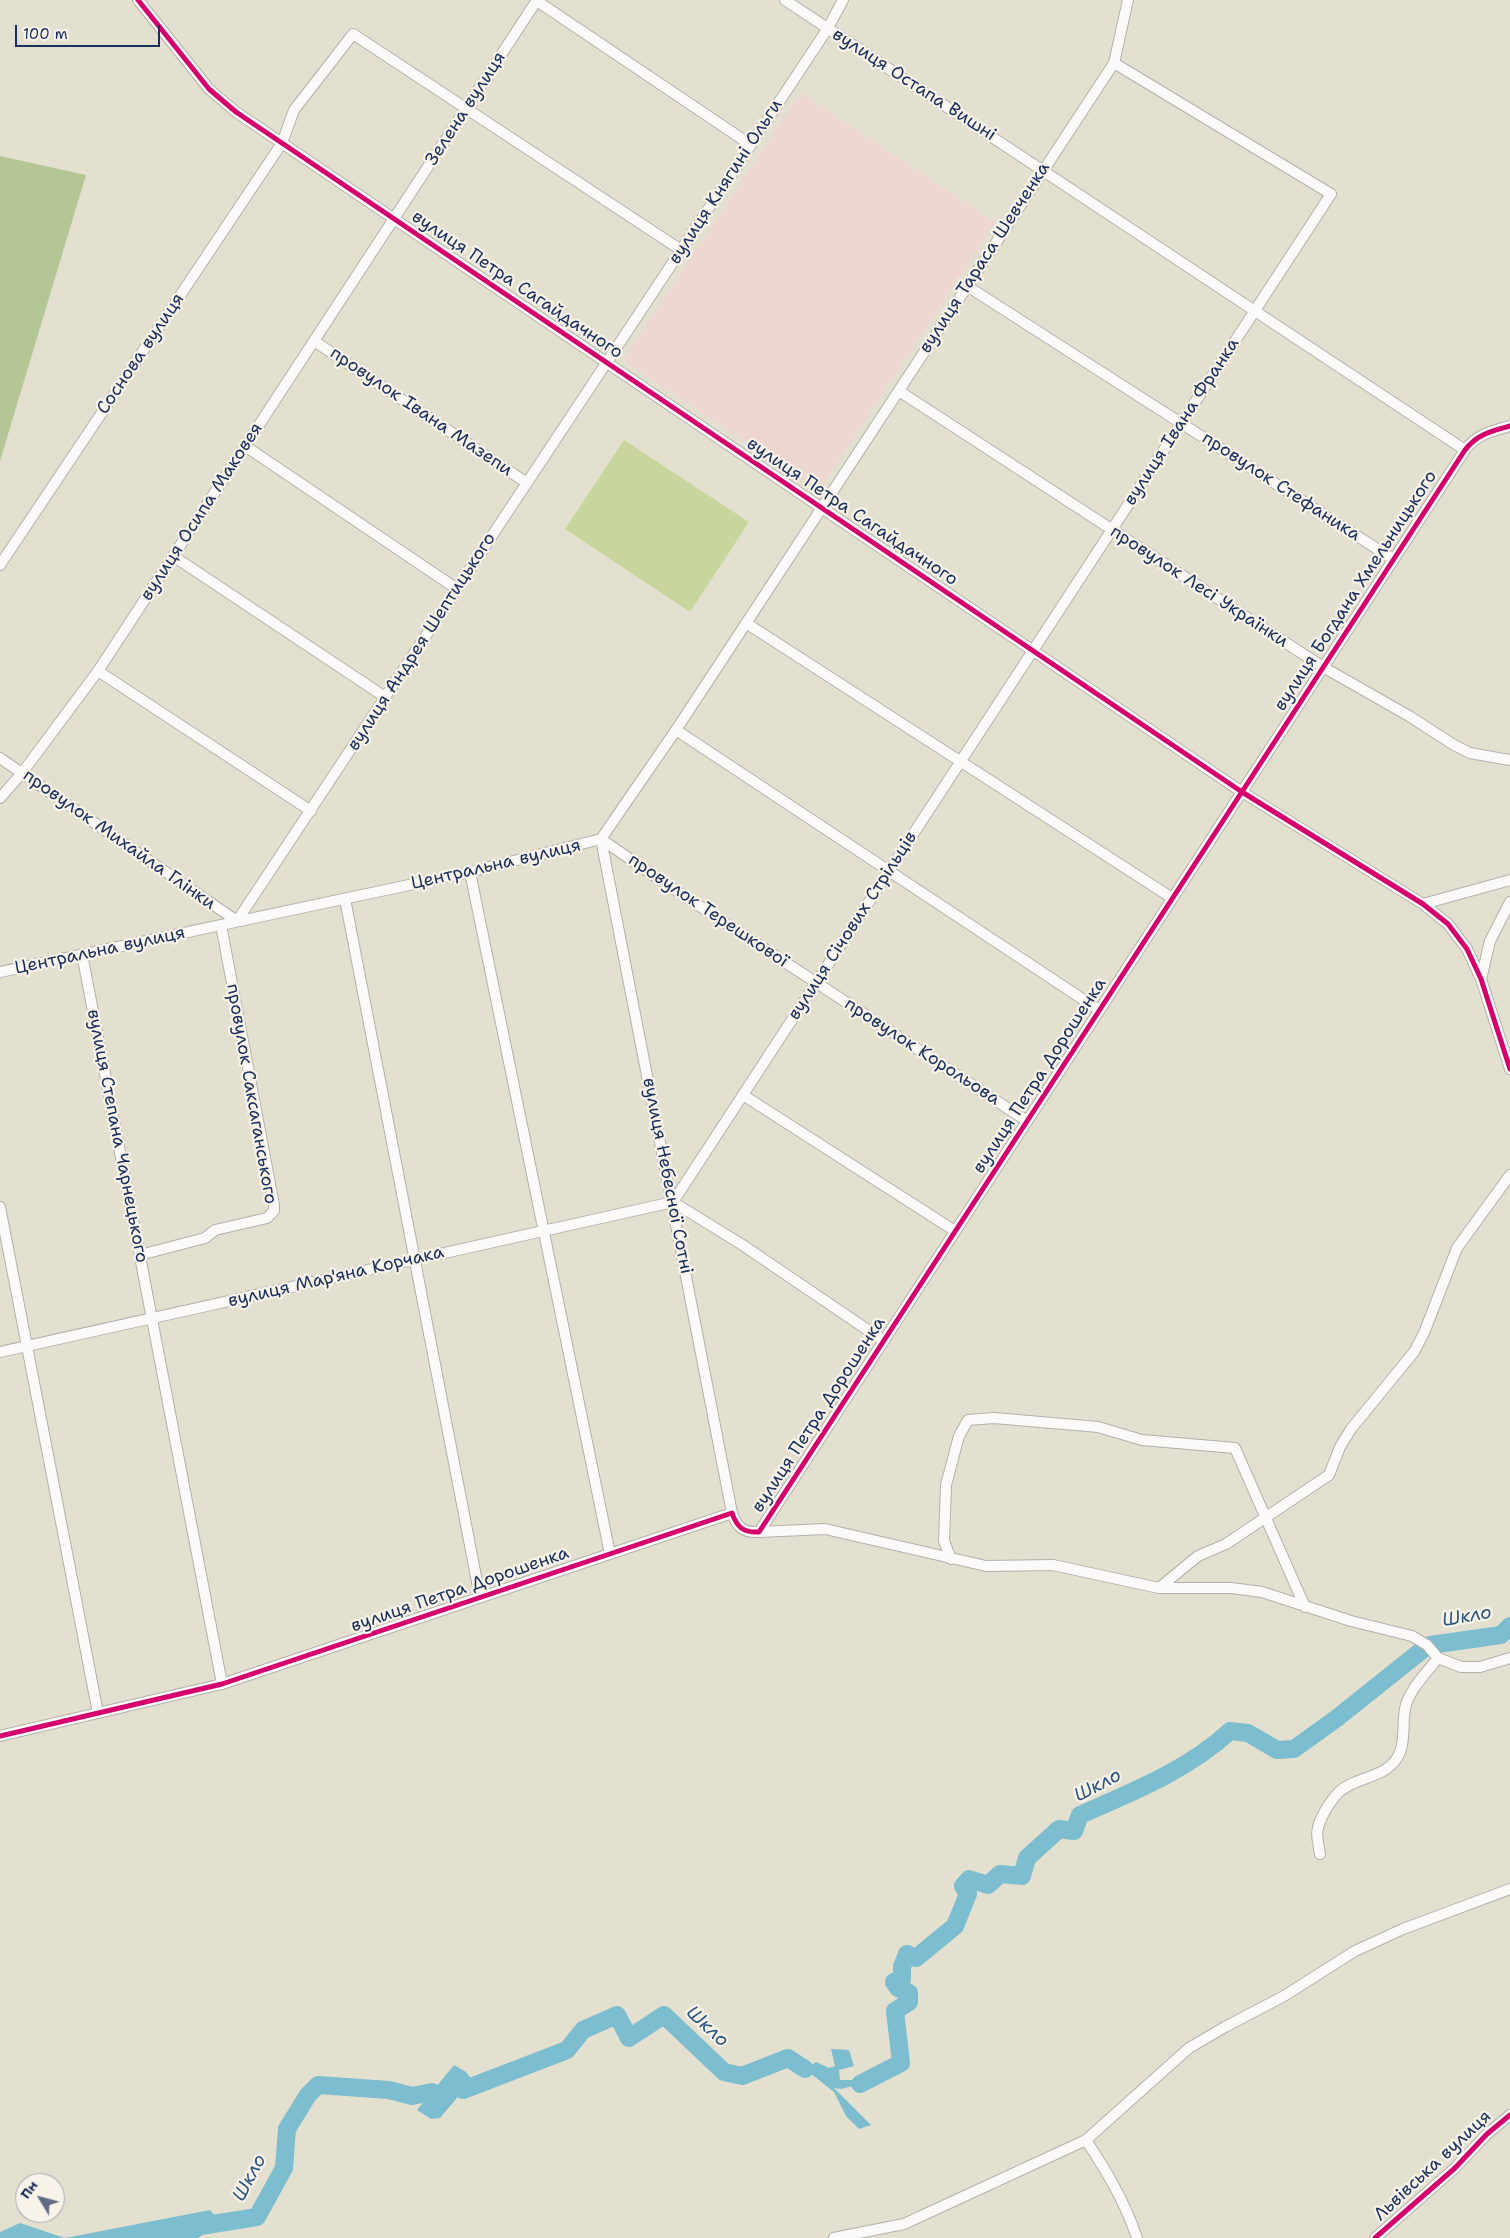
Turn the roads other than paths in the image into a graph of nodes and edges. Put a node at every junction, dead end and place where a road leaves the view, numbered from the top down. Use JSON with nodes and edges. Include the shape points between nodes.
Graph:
{"nodes":[{"id":1,"x":138,"y":0,"type":"edge"},
{"id":2,"x":537,"y":0,"type":"edge"},
{"id":3,"x":785,"y":0,"type":"edge"},
{"id":4,"x":843,"y":0,"type":"edge"},
{"id":5,"x":1128,"y":0,"type":"edge"},
{"id":6,"x":828,"y":28,"type":"junction"},
{"id":7,"x":1114,"y":62,"type":"junction"},
{"id":8,"x":466,"y":108,"type":"junction"},
{"id":9,"x":282,"y":143,"type":"junction"},
{"id":10,"x":751,"y":145,"type":"junction"},
{"id":11,"x":1043,"y":171,"type":"junction"},
{"id":12,"x":394,"y":219,"type":"junction"},
{"id":13,"x":681,"y":250,"type":"junction"},
{"id":14,"x":967,"y":286,"type":"junction"},
{"id":15,"x":1255,"y":311,"type":"junction"},
{"id":16,"x":314,"y":341,"type":"junction"},
{"id":17,"x":607,"y":362,"type":"junction"},
{"id":18,"x":899,"y":391,"type":"junction"},
{"id":19,"x":1181,"y":423,"type":"junction"},
{"id":20,"x":1510,"y":426,"type":"edge"},
{"id":21,"x":245,"y":446,"type":"junction"},
{"id":22,"x":1465,"y":450,"type":"junction"},
{"id":23,"x":528,"y":483,"type":"junction"},
{"id":24,"x":822,"y":508,"type":"junction"},
{"id":25,"x":1112,"y":530,"type":"junction"},
{"id":26,"x":173,"y":556,"type":"junction"},
{"id":27,"x":1393,"y":559,"type":"junction"},
{"id":28,"x":0,"y":564,"type":"edge"},
{"id":29,"x":457,"y":589,"type":"junction"},
{"id":30,"x":746,"y":623,"type":"junction"},
{"id":31,"x":1033,"y":650,"type":"junction"},
{"id":32,"x":1323,"y":667,"type":"junction"},
{"id":33,"x":98,"y":671,"type":"junction"},
{"id":34,"x":386,"y":697,"type":"junction"},
{"id":35,"x":676,"y":730,"type":"junction"},
{"id":36,"x":0,"y":758,"type":"edge"},
{"id":37,"x":1510,"y":760,"type":"edge"},
{"id":38,"x":960,"y":762,"type":"junction"},
{"id":39,"x":22,"y":773,"type":"junction"},
{"id":40,"x":1242,"y":792,"type":"junction"},
{"id":41,"x":0,"y":798,"type":"edge"},
{"id":42,"x":310,"y":811,"type":"junction"},
{"id":43,"x":601,"y":839,"type":"junction"},
{"id":44,"x":889,"y":871,"type":"junction"},
{"id":45,"x":470,"y":872,"type":"junction"},
{"id":46,"x":1510,"y":880,"type":"edge"},
{"id":47,"x":1172,"y":898,"type":"junction"},
{"id":48,"x":345,"y":899,"type":"junction"},
{"id":49,"x":1510,"y":902,"type":"edge"},
{"id":50,"x":1423,"y":904,"type":"junction"},
{"id":51,"x":237,"y":922,"type":"junction"},
{"id":52,"x":220,"y":925,"type":"junction"},
{"id":53,"x":82,"y":954,"type":"junction"},
{"id":54,"x":0,"y":972,"type":"edge"},
{"id":55,"x":1481,"y":979,"type":"junction"},
{"id":56,"x":816,"y":983,"type":"junction"},
{"id":57,"x":1100,"y":1010,"type":"junction"},
{"id":58,"x":1510,"y":1069,"type":"edge"},
{"id":59,"x":743,"y":1095,"type":"junction"},
{"id":60,"x":1027,"y":1121,"type":"junction"},
{"id":61,"x":1510,"y":1175,"type":"edge"},
{"id":62,"x":673,"y":1202,"type":"junction"},
{"id":63,"x":0,"y":1207,"type":"edge"},
{"id":64,"x":544,"y":1231,"type":"junction"},
{"id":65,"x":955,"y":1231,"type":"junction"},
{"id":66,"x":140,"y":1255,"type":"junction"},
{"id":67,"x":415,"y":1260,"type":"junction"},
{"id":68,"x":152,"y":1318,"type":"junction"},
{"id":69,"x":884,"y":1341,"type":"junction"},
{"id":70,"x":27,"y":1346,"type":"junction"},
{"id":71,"x":0,"y":1352,"type":"edge"},
{"id":72,"x":732,"y":1513,"type":"junction"},
{"id":73,"x":1266,"y":1517,"type":"junction"},
{"id":74,"x":759,"y":1532,"type":"junction"},
{"id":75,"x":610,"y":1554,"type":"junction"},
{"id":76,"x":951,"y":1559,"type":"junction"},
{"id":77,"x":1159,"y":1588,"type":"junction"},
{"id":78,"x":480,"y":1597,"type":"junction"},
{"id":79,"x":1305,"y":1607,"type":"junction"},
{"id":80,"x":1438,"y":1658,"type":"junction"},
{"id":81,"x":1510,"y":1658,"type":"edge"},
{"id":82,"x":222,"y":1684,"type":"junction"},
{"id":83,"x":98,"y":1713,"type":"junction"},
{"id":84,"x":0,"y":1736,"type":"edge"},
{"id":85,"x":1320,"y":1854,"type":"dead end"},
{"id":86,"x":1510,"y":1889,"type":"edge"},
{"id":87,"x":1510,"y":2115,"type":"edge"},
{"id":88,"x":1086,"y":2140,"type":"junction"},
{"id":89,"x":834,"y":2238,"type":"edge"},
{"id":90,"x":1137,"y":2238,"type":"edge"},
{"id":91,"x":1375,"y":2238,"type":"edge"}],
"edges":[{"from":1,"to":9,"type":"street","name":"вулиця Петра Сагайдачного","via":[[209,90]]},
{"from":2,"to":8,"type":"street","name":"Зелена вулиця"},
{"from":2,"to":10,"type":"street"},
{"from":3,"to":6,"type":"street","name":"вулиця Остапа Вишні"},
{"from":4,"to":6,"type":"street","name":"вулиця Княгині Ольги"},
{"from":5,"to":7,"type":"street","name":"вулиця Тараса Шевченка"},
{"from":6,"to":10,"type":"street","name":"вулиця Княгині Ольги"},
{"from":6,"to":11,"type":"street","name":"вулиця Остапа Вишні"},
{"from":7,"to":11,"type":"street","name":"вулиця Тараса Шевченка"},
{"from":7,"to":15,"type":"street","name":"вулиця Івана Франка","via":[[1331,194]]},
{"from":8,"to":9,"type":"street","name":"Соснова вулиця","via":[[353,34],[294,110]]},
{"from":8,"to":12,"type":"street","name":"Зелена вулиця"},
{"from":8,"to":13,"type":"street"},
{"from":9,"to":12,"type":"street","name":"вулиця Петра Сагайдачного"},
{"from":9,"to":28,"type":"street","name":"Соснова вулиця"},
{"from":10,"to":13,"type":"street","name":"вулиця Княгині Ольги"},
{"from":11,"to":14,"type":"street","name":"вулиця Тараса Шевченка"},
{"from":11,"to":15,"type":"street","name":"вулиця Остапа Вишні"},
{"from":12,"to":16,"type":"street","name":"вулиця Осипа Маковея"},
{"from":12,"to":17,"type":"street","name":"вулиця Петра Сагайдачного"},
{"from":13,"to":17,"type":"street","name":"вулиця Княгині Ольги"},
{"from":14,"to":18,"type":"street","name":"вулиця Тараса Шевченка"},
{"from":14,"to":19,"type":"street","name":"провулок Стефаника"},
{"from":15,"to":19,"type":"street","name":"вулиця Івана Франка"},
{"from":15,"to":22,"type":"street","name":"вулиця Остапа Вишні"},
{"from":16,"to":21,"type":"street","name":"вулиця Осипа Маковея"},
{"from":16,"to":23,"type":"street","name":"провулок Івана Мазепи"},
{"from":17,"to":23,"type":"street","name":"вулиця Андрея Шептицького"},
{"from":17,"to":24,"type":"street","name":"вулиця Петра Сагайдачного"},
{"from":18,"to":24,"type":"street","name":"вулиця Тараса Шевченка"},
{"from":18,"to":25,"type":"street","name":"провулок Лесі Українки"},
{"from":19,"to":25,"type":"street","name":"вулиця Івана Франка"},
{"from":19,"to":27,"type":"street","name":"провулок Стефаника"},
{"from":20,"to":22,"type":"street","name":"вулиця Богдана Хмельницького","via":[[1480,435]]},
{"from":21,"to":26,"type":"street","name":"вулиця Осипа Маковея"},
{"from":21,"to":29,"type":"street"},
{"from":22,"to":27,"type":"street","name":"вулиця Богдана Хмельницького"},
{"from":23,"to":29,"type":"street","name":"вулиця Андрея Шептицького"},
{"from":24,"to":30,"type":"street","name":"Центральна вулиця"},
{"from":24,"to":31,"type":"street","name":"вулиця Петра Сагайдачного"},
{"from":25,"to":31,"type":"street","name":"вулиця Івана Франка"},
{"from":25,"to":32,"type":"street","name":"провулок Лесі Українки"},
{"from":26,"to":33,"type":"street","name":"вулиця Осипа Маковея"},
{"from":26,"to":34,"type":"street"},
{"from":27,"to":32,"type":"street","name":"вулиця Богдана Хмельницького"},
{"from":29,"to":34,"type":"street","name":"вулиця Андрея Шептицького"},
{"from":30,"to":35,"type":"street","name":"Центральна вулиця"},
{"from":30,"to":38,"type":"street"},
{"from":31,"to":38,"type":"street","name":"вулиця Січових Стрільців"},
{"from":31,"to":40,"type":"street","name":"вулиця Петра Сагайдачного"},
{"from":32,"to":37,"type":"street","name":"провулок Лесі Українки","via":[[1470,753]]},
{"from":32,"to":40,"type":"street","name":"вулиця Богдана Хмельницького"},
{"from":33,"to":39,"type":"street","name":"вулиця Осипа Маковея"},
{"from":33,"to":42,"type":"street"},
{"from":34,"to":42,"type":"street","name":"вулиця Андрея Шептицького"},
{"from":35,"to":43,"type":"street","name":"Центральна вулиця"},
{"from":35,"to":44,"type":"street"},
{"from":36,"to":39,"type":"street","name":"провулок Михайла Глінки"},
{"from":38,"to":44,"type":"street","name":"вулиця Січових Стрільців"},
{"from":38,"to":47,"type":"street"},
{"from":39,"to":41,"type":"street","name":"вулиця Осипа Маковея"},
{"from":39,"to":51,"type":"street","name":"провулок Михайла Глінки"},
{"from":40,"to":47,"type":"street","name":"вулиця Петра Дорошенка"},
{"from":40,"to":50,"type":"street","name":"вулиця Петра Сагайдачного"},
{"from":42,"to":51,"type":"street","name":"вулиця Андрея Шептицького"},
{"from":43,"to":45,"type":"street","name":"Центральна вулиця"},
{"from":43,"to":56,"type":"street","name":"провулок Терешкової"},
{"from":43,"to":62,"type":"street","name":"вулиця Небесної Сотні"},
{"from":44,"to":56,"type":"street","name":"вулиця Січових Стрільців"},
{"from":44,"to":57,"type":"street"},
{"from":45,"to":48,"type":"street","name":"Центральна вулиця"},
{"from":45,"to":64,"type":"street"},
{"from":46,"to":50,"type":"street"},
{"from":47,"to":57,"type":"street","name":"вулиця Петра Дорошенка"},
{"from":48,"to":51,"type":"street","name":"Центральна вулиця"},
{"from":48,"to":67,"type":"street"},
{"from":49,"to":55,"type":"street","via":[[1490,942]]},
{"from":50,"to":55,"type":"street","name":"вулиця Петра Сагайдачного","via":[[1448,924],[1468,948]]},
{"from":51,"to":52,"type":"street","name":"Центральна вулиця"},
{"from":52,"to":53,"type":"street","name":"Центральна вулиця"},
{"from":52,"to":66,"type":"street","name":"провулок Саксаганського","via":[[274,1211],[267,1218],[215,1230],[205,1238]]},
{"from":53,"to":54,"type":"street","name":"Центральна вулиця"},
{"from":53,"to":66,"type":"street","name":"вулиця Степана Чарнецького"},
{"from":55,"to":58,"type":"street","name":"вулиця Петра Сагайдачного"},
{"from":56,"to":59,"type":"street","name":"вулиця Січових Стрільців"},
{"from":56,"to":60,"type":"street","name":"провулок Корольова"},
{"from":57,"to":60,"type":"street","name":"вулиця Петра Дорошенка"},
{"from":59,"to":62,"type":"street","name":"вулиця Січових Стрільців"},
{"from":59,"to":65,"type":"street"},
{"from":60,"to":65,"type":"street","name":"вулиця Петра Дорошенка"},
{"from":61,"to":73,"type":"street","via":[[1457,1248],[1414,1352],[1351,1429],[1329,1475]]},
{"from":62,"to":64,"type":"street","name":"вулиця Мар'яна Корчака"},
{"from":62,"to":69,"type":"street"},
{"from":62,"to":72,"type":"street","name":"вулиця Небесної Сотні"},
{"from":63,"to":70,"type":"street"},
{"from":64,"to":67,"type":"street","name":"вулиця Мар'яна Корчака"},
{"from":64,"to":75,"type":"street"},
{"from":65,"to":69,"type":"street","name":"вулиця Петра Дорошенка"},
{"from":66,"to":68,"type":"street","name":"вулиця Степана Чарнецького"},
{"from":67,"to":68,"type":"street","name":"вулиця Мар'яна Корчака"},
{"from":67,"to":78,"type":"street"},
{"from":68,"to":70,"type":"street","name":"вулиця Мар'яна Корчака"},
{"from":68,"to":82,"type":"street","name":"вулиця Степана Чарнецького"},
{"from":69,"to":74,"type":"street","name":"вулиця Петра Дорошенка"},
{"from":70,"to":71,"type":"street","name":"вулиця Мар'яна Корчака"},
{"from":70,"to":83,"type":"street"},
{"from":72,"to":74,"type":"street","name":"вулиця Петра Дорошенка","via":[[742,1530]]},
{"from":72,"to":75,"type":"street","name":"вулиця Петра Дорошенка"},
{"from":73,"to":76,"type":"street","via":[[1235,1448],[1142,1440],[1098,1427],[994,1418],[968,1420],[959,1436],[946,1485],[944,1542]]},
{"from":73,"to":77,"type":"street","via":[[1226,1544],[1198,1556]]},
{"from":73,"to":79,"type":"street"},
{"from":74,"to":76,"type":"street","via":[[825,1529]]},
{"from":75,"to":78,"type":"street","name":"вулиця Петра Дорошенка"},
{"from":76,"to":77,"type":"street","via":[[986,1566],[1053,1565]]},
{"from":77,"to":79,"type":"street","via":[[1231,1588],[1262,1592]]},
{"from":78,"to":82,"type":"street","name":"вулиця Петра Дорошенка"},
{"from":79,"to":80,"type":"street","via":[[1412,1636],[1427,1645]]},
{"from":80,"to":81,"type":"street","via":[[1448,1663],[1480,1667]]},
{"from":80,"to":85,"type":"street","via":[[1408,1700],[1397,1758],[1381,1772],[1340,1791],[1317,1825]]},
{"from":82,"to":83,"type":"street","name":"вулиця Петра Дорошенка"},
{"from":83,"to":84,"type":"street","name":"вулиця Петра Дорошенка"},
{"from":86,"to":88,"type":"street","via":[[1355,1951],[1284,1996],[1189,2048]]},
{"from":87,"to":91,"type":"street","name":"Львівська вулиця"},
{"from":88,"to":89,"type":"street","via":[[904,2224]]},
{"from":88,"to":90,"type":"street","via":[[1128,2210]]}]}
